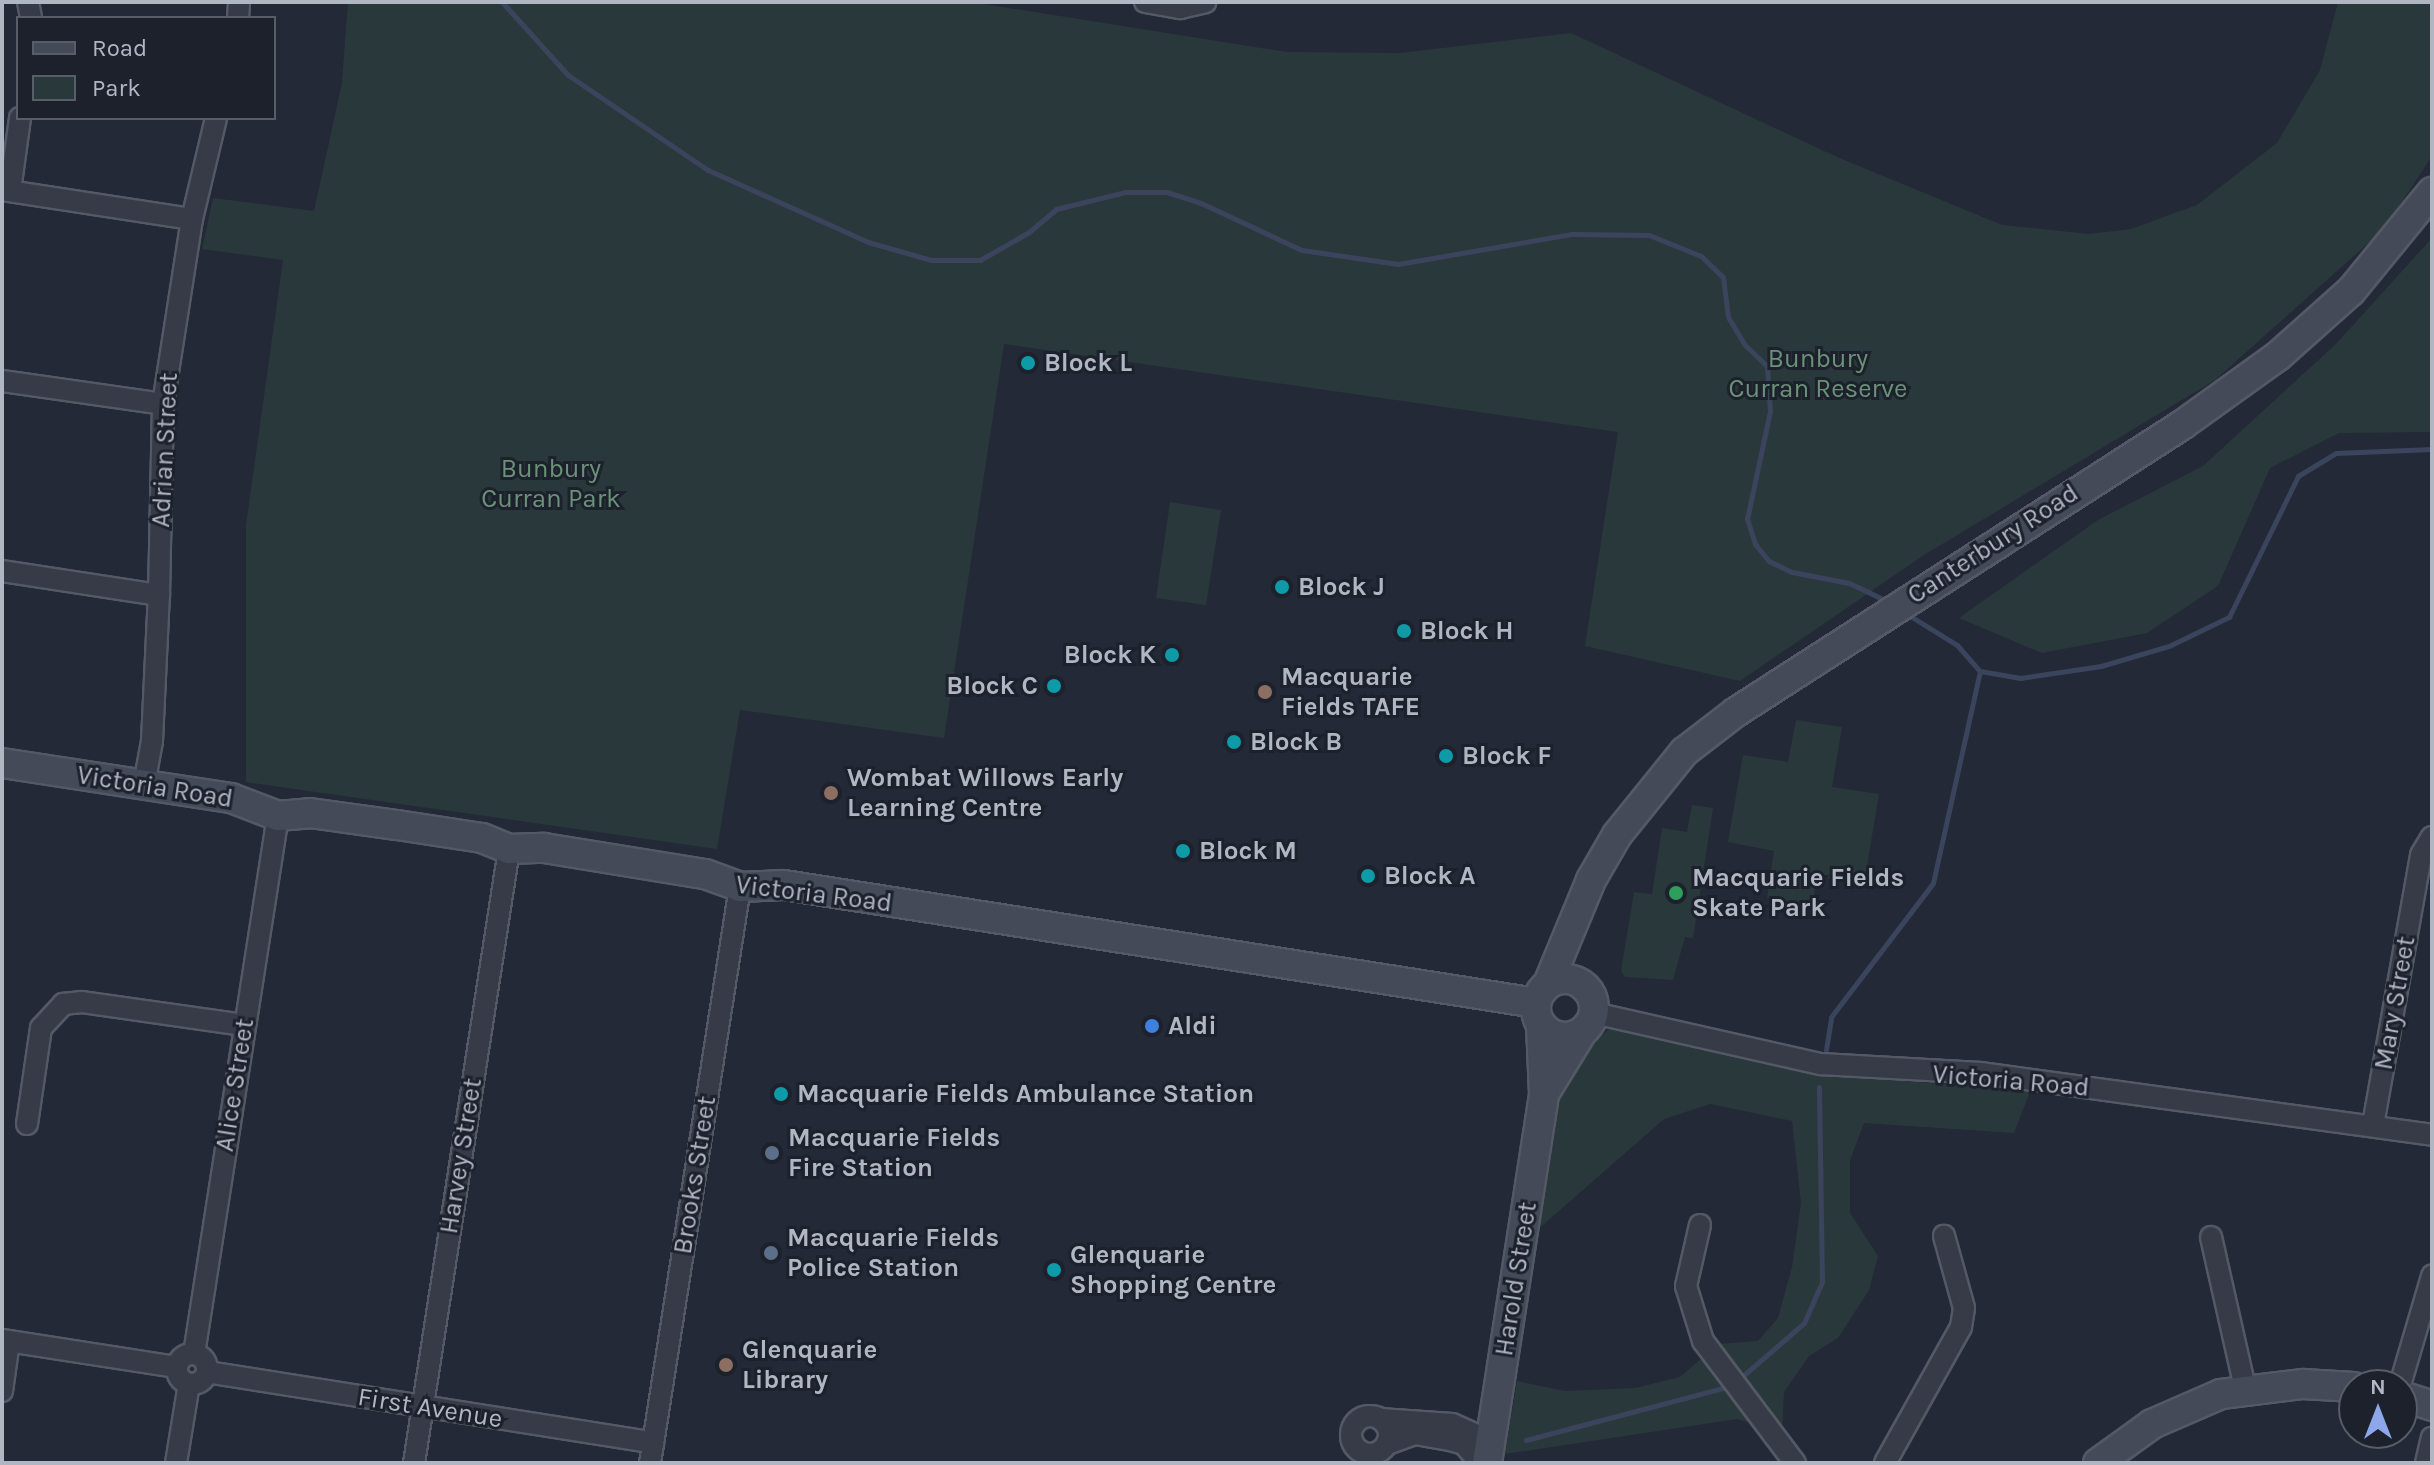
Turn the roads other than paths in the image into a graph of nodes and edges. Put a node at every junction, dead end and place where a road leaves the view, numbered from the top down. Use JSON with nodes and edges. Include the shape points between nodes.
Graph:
{"nodes":[{"id":1,"x":1145,"y":2,"type":"edge"},
{"id":2,"x":1205,"y":2,"type":"edge"},
{"id":3,"x":20,"y":120,"type":"edge"},
{"id":4,"x":216,"y":120,"type":"edge"},
{"id":5,"x":6,"y":190,"type":"edge"},
{"id":6,"x":2432,"y":192,"type":"edge"},
{"id":7,"x":192,"y":219,"type":"junction"},
{"id":8,"x":2,"y":381,"type":"edge"},
{"id":9,"x":163,"y":404,"type":"junction"},
{"id":10,"x":2,"y":571,"type":"edge"},
{"id":11,"x":159,"y":595,"type":"junction"},
{"id":12,"x":2,"y":763,"type":"edge"},
{"id":13,"x":144,"y":785,"type":"junction"},
{"id":14,"x":278,"y":816,"type":"junction"},
{"id":15,"x":2432,"y":837,"type":"edge"},
{"id":16,"x":509,"y":849,"type":"junction"},
{"id":17,"x":740,"y":887,"type":"junction"},
{"id":18,"x":1579,"y":914,"type":"junction"},
{"id":19,"x":1542,"y":1004,"type":"junction"},
{"id":20,"x":1588,"y":1012,"type":"junction"},
{"id":21,"x":244,"y":1025,"type":"junction"},
{"id":22,"x":1544,"y":1094,"type":"junction"},
{"id":23,"x":27,"y":1124,"type":"dead end"},
{"id":24,"x":2373,"y":1125,"type":"junction"},
{"id":25,"x":2432,"y":1135,"type":"edge"},
{"id":26,"x":1700,"y":1225,"type":"dead end"},
{"id":27,"x":1944,"y":1236,"type":"dead end"},
{"id":28,"x":2211,"y":1237,"type":"dead end"},
{"id":29,"x":2432,"y":1276,"type":"edge"},
{"id":30,"x":6,"y":1341,"type":"edge"},
{"id":31,"x":194,"y":1354,"type":"junction"},
{"id":32,"x":177,"y":1367,"type":"junction"},
{"id":33,"x":2405,"y":1369,"type":"edge"},
{"id":34,"x":207,"y":1372,"type":"junction"},
{"id":35,"x":189,"y":1384,"type":"junction"},
{"id":36,"x":2338,"y":1387,"type":"edge"},
{"id":37,"x":2245,"y":1388,"type":"junction"},
{"id":38,"x":2,"y":1391,"type":"edge"},
{"id":39,"x":1497,"y":1396,"type":"junction"},
{"id":40,"x":422,"y":1407,"type":"junction"},
{"id":41,"x":1380,"y":1419,"type":"junction"},
{"id":42,"x":1452,"y":1424,"type":"junction"},
{"id":43,"x":2432,"y":1438,"type":"edge"},
{"id":44,"x":1387,"y":1444,"type":"junction"},
{"id":45,"x":651,"y":1453,"type":"edge"},
{"id":46,"x":1480,"y":1453,"type":"edge"},
{"id":47,"x":176,"y":1463,"type":"edge"},
{"id":48,"x":414,"y":1463,"type":"edge"},
{"id":49,"x":1795,"y":1463,"type":"edge"},
{"id":50,"x":1885,"y":1463,"type":"edge"},
{"id":51,"x":2098,"y":1463,"type":"edge"},
{"id":52,"x":2426,"y":1463,"type":"edge"}],
"edges":[{"from":1,"to":2,"type":"street","via":[[1180,8]]},
{"from":3,"to":5,"type":"street"},
{"from":4,"to":7,"type":"street","name":"Adrian Street"},
{"from":5,"to":7,"type":"street"},
{"from":6,"to":18,"type":"main road","name":"Canterbury Road","via":[[2351,291],[2278,356],[2182,425],[1938,580],[1684,752],[1642,797],[1591,880]]},
{"from":7,"to":9,"type":"street","name":"Adrian Street"},
{"from":8,"to":9,"type":"street"},
{"from":9,"to":11,"type":"street","name":"Adrian Street"},
{"from":10,"to":11,"type":"street"},
{"from":11,"to":13,"type":"street","name":"Adrian Street","via":[[152,741]]},
{"from":12,"to":13,"type":"main road","name":"Victoria Road"},
{"from":13,"to":14,"type":"main road","name":"Victoria Road","via":[[231,798]]},
{"from":14,"to":16,"type":"main road","name":"Victoria Road","via":[[321,814],[482,838]]},
{"from":14,"to":21,"type":"street","name":"Alice Street"},
{"from":15,"to":24,"type":"street","name":"Mary Street","via":[[2421,855]]},
{"from":16,"to":17,"type":"main road","name":"Victoria Road","via":[[544,848],[690,871]]},
{"from":16,"to":40,"type":"street","name":"Harvey Street"},
{"from":17,"to":19,"type":"main road","name":"Victoria Road","via":[[784,885]]},
{"from":17,"to":45,"type":"street","name":"Brooks Street"},
{"from":18,"to":19,"type":"main road","name":"Canterbury Road"},
{"from":18,"to":20,"type":"main road","name":"Canterbury Road"},
{"from":19,"to":20,"type":"main road","via":[[1570,980]]},
{"from":19,"to":20,"type":"main road","via":[[1560,1037]]},
{"from":19,"to":22,"type":"main road","name":"Harold Street"},
{"from":20,"to":22,"type":"main road","name":"Harold Street"},
{"from":20,"to":24,"type":"street","name":"Victoria Road","via":[[1821,1064],[1981,1073]]},
{"from":21,"to":23,"type":"street","via":[[82,1002],[63,1004],[41,1028]]},
{"from":21,"to":31,"type":"street","name":"Alice Street"},
{"from":22,"to":39,"type":"main road","name":"Harold Street"},
{"from":24,"to":25,"type":"street","name":"Victoria Road"},
{"from":26,"to":49,"type":"street","via":[[1686,1286],[1703,1341]]},
{"from":27,"to":50,"type":"street","via":[[1964,1308],[1961,1327]]},
{"from":28,"to":37,"type":"street"},
{"from":29,"to":33,"type":"street"},
{"from":30,"to":32,"type":"street"},
{"from":30,"to":38,"type":"street"},
{"from":31,"to":32,"type":"street","via":[[183,1357]]},
{"from":31,"to":34,"type":"street","via":[[204,1361]]},
{"from":32,"to":35,"type":"street"},
{"from":34,"to":35,"type":"street","via":[[203,1380]]},
{"from":34,"to":40,"type":"street","name":"First Avenue"},
{"from":35,"to":47,"type":"street"},
{"from":36,"to":37,"type":"main road"},
{"from":37,"to":51,"type":"main road","via":[[2152,1424]]},
{"from":39,"to":42,"type":"street","via":[[1486,1413]]},
{"from":39,"to":46,"type":"main road","name":"Harold Street"},
{"from":40,"to":45,"type":"street","name":"First Avenue"},
{"from":40,"to":48,"type":"street","name":"Harvey Street"},
{"from":41,"to":42,"type":"street"},
{"from":41,"to":44,"type":"street","via":[[1388,1428]]},
{"from":41,"to":44,"type":"street","via":[[1360,1419],[1352,1429],[1352,1442],[1372,1454]]},
{"from":42,"to":46,"type":"street"},
{"from":43,"to":52,"type":"street"},
{"from":44,"to":46,"type":"street","via":[[1415,1434]]}]}
